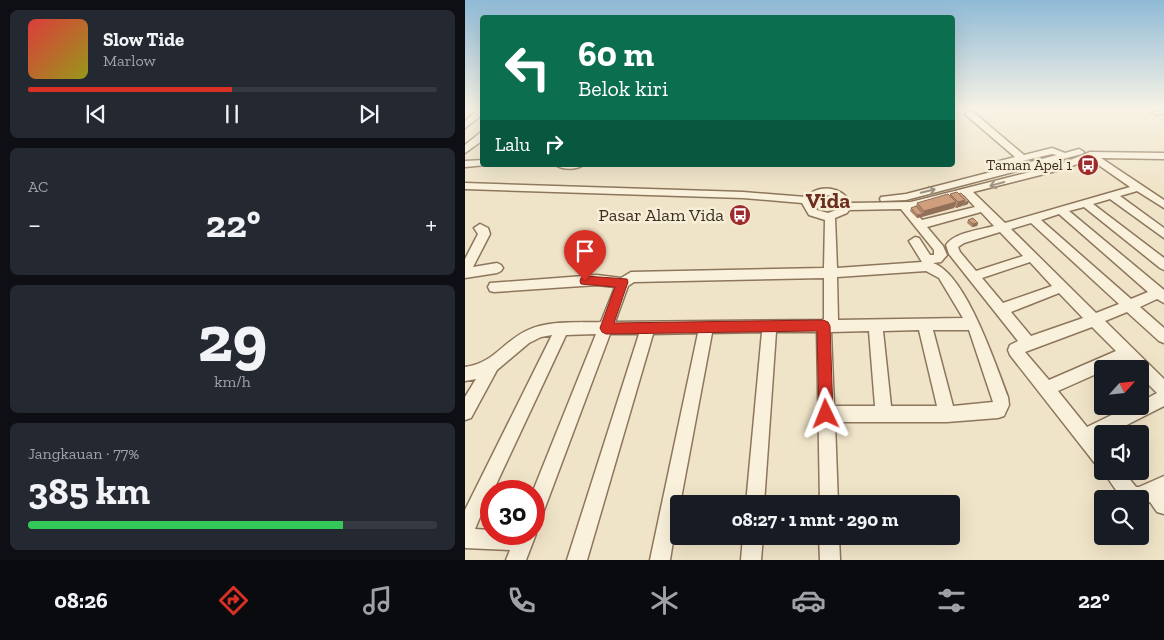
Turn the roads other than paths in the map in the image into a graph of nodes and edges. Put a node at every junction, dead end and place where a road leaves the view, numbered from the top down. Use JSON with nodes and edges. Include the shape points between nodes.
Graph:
{"nodes":[{"id":1,"x":995,"y":135,"type":"edge"},
{"id":2,"x":480,"y":138,"type":"edge"},
{"id":3,"x":465,"y":150,"type":"edge"},
{"id":4,"x":1164,"y":150,"type":"edge"},
{"id":5,"x":1089,"y":153,"type":"junction"},
{"id":6,"x":1065,"y":156,"type":"junction"},
{"id":7,"x":1164,"y":156,"type":"edge"},
{"id":8,"x":1022,"y":158,"type":"junction"},
{"id":9,"x":480,"y":164,"type":"edge"},
{"id":10,"x":466,"y":166,"type":"edge"},
{"id":11,"x":1001,"y":173,"type":"junction"},
{"id":12,"x":465,"y":186,"type":"edge"},
{"id":13,"x":1137,"y":188,"type":"junction"},
{"id":14,"x":465,"y":192,"type":"edge"},
{"id":15,"x":967,"y":192,"type":"junction"},
{"id":16,"x":1111,"y":195,"type":"junction"},
{"id":17,"x":808,"y":203,"type":"junction"},
{"id":18,"x":901,"y":203,"type":"junction"},
{"id":19,"x":1085,"y":203,"type":"junction"},
{"id":20,"x":845,"y":204,"type":"junction"},
{"id":21,"x":1164,"y":206,"type":"edge"},
{"id":22,"x":983,"y":208,"type":"junction"},
{"id":23,"x":1061,"y":210,"type":"junction"},
{"id":24,"x":830,"y":216,"type":"junction"},
{"id":25,"x":1033,"y":219,"type":"junction"},
{"id":26,"x":919,"y":225,"type":"junction"},
{"id":27,"x":1002,"y":227,"type":"junction"},
{"id":28,"x":480,"y":228,"type":"dead end"},
{"id":29,"x":1164,"y":234,"type":"edge"},
{"id":30,"x":915,"y":240,"type":"dead end"},
{"id":31,"x":1032,"y":257,"type":"junction"},
{"id":32,"x":1164,"y":265,"type":"edge"},
{"id":33,"x":497,"y":268,"type":"dead end"},
{"id":34,"x":465,"y":272,"type":"edge"},
{"id":35,"x":831,"y":273,"type":"junction"},
{"id":36,"x":975,"y":276,"type":"junction"},
{"id":37,"x":623,"y":282,"type":"junction"},
{"id":38,"x":494,"y":287,"type":"dead end"},
{"id":39,"x":1062,"y":287,"type":"junction"},
{"id":40,"x":1161,"y":295,"type":"edge"},
{"id":41,"x":1129,"y":305,"type":"junction"},
{"id":42,"x":1001,"y":310,"type":"junction"},
{"id":43,"x":1094,"y":320,"type":"junction"},
{"id":44,"x":924,"y":324,"type":"junction"},
{"id":45,"x":974,"y":324,"type":"junction"},
{"id":46,"x":875,"y":325,"type":"junction"},
{"id":47,"x":770,"y":326,"type":"junction"},
{"id":48,"x":827,"y":326,"type":"junction"},
{"id":49,"x":706,"y":327,"type":"junction"},
{"id":50,"x":606,"y":328,"type":"junction"},
{"id":51,"x":648,"y":328,"type":"junction"},
{"id":52,"x":562,"y":329,"type":"junction"},
{"id":53,"x":1164,"y":337,"type":"edge"},
{"id":54,"x":1028,"y":343,"type":"junction"},
{"id":55,"x":1128,"y":353,"type":"junction"},
{"id":56,"x":491,"y":367,"type":"junction"},
{"id":57,"x":465,"y":374,"type":"edge"},
{"id":58,"x":1046,"y":389,"type":"junction"},
{"id":59,"x":1164,"y":390,"type":"edge"},
{"id":60,"x":1164,"y":398,"type":"edge"},
{"id":61,"x":465,"y":412,"type":"edge"},
{"id":62,"x":826,"y":414,"type":"junction"},
{"id":63,"x":947,"y":414,"type":"junction"},
{"id":64,"x":884,"y":415,"type":"junction"},
{"id":65,"x":1085,"y":437,"type":"junction"},
{"id":66,"x":1094,"y":448,"type":"edge"},
{"id":67,"x":1119,"y":480,"type":"edge"},
{"id":68,"x":545,"y":485,"type":"edge"},
{"id":69,"x":1160,"y":494,"type":"edge"},
{"id":70,"x":677,"y":495,"type":"edge"},
{"id":71,"x":756,"y":495,"type":"edge"},
{"id":72,"x":829,"y":495,"type":"edge"},
{"id":73,"x":466,"y":528,"type":"edge"},
{"id":74,"x":480,"y":530,"type":"edge"},
{"id":75,"x":670,"y":530,"type":"edge"},
{"id":76,"x":521,"y":545,"type":"edge"},
{"id":77,"x":752,"y":545,"type":"edge"},
{"id":78,"x":829,"y":545,"type":"edge"},
{"id":79,"x":515,"y":560,"type":"edge"},
{"id":80,"x":577,"y":560,"type":"edge"},
{"id":81,"x":660,"y":560,"type":"edge"},
{"id":82,"x":751,"y":560,"type":"edge"},
{"id":83,"x":830,"y":560,"type":"edge"}],
"edges":[{"from":1,"to":8,"type":"street"},
{"from":2,"to":3,"type":"street"},
{"from":4,"to":5,"type":"street"},
{"from":5,"to":6,"type":"street"},
{"from":5,"to":7,"type":"street"},
{"from":5,"to":13,"type":"street"},
{"from":5,"to":15,"type":"street","one_way":true,"via":[[1061,167]]},
{"from":6,"to":8,"type":"street","via":[[1052,151]]},
{"from":6,"to":11,"type":"street"},
{"from":8,"to":11,"type":"street","via":[[995,165]]},
{"from":9,"to":10,"type":"street"},
{"from":18,"to":11,"type":"street","one_way":true},
{"from":12,"to":17,"type":"street","via":[[733,195]]},
{"from":13,"to":16,"type":"street"},
{"from":13,"to":21,"type":"street"},
{"from":14,"to":17,"type":"street"},
{"from":15,"to":18,"type":"street"},
{"from":15,"to":22,"type":"street"},
{"from":16,"to":19,"type":"street"},
{"from":16,"to":29,"type":"street"},
{"from":17,"to":20,"type":"street","via":[[814,194],[824,192],[839,194]]},
{"from":17,"to":24,"type":"street","via":[[818,215]]},
{"from":18,"to":20,"type":"street"},
{"from":18,"to":26,"type":"street"},
{"from":19,"to":23,"type":"street"},
{"from":19,"to":32,"type":"street"},
{"from":20,"to":24,"type":"street","via":[[840,214]]},
{"from":22,"to":26,"type":"street"},
{"from":22,"to":27,"type":"street"},
{"from":23,"to":25,"type":"street"},
{"from":23,"to":40,"type":"street"},
{"from":24,"to":35,"type":"street"},
{"from":25,"to":27,"type":"street"},
{"from":25,"to":41,"type":"street"},
{"from":26,"to":30,"type":"street","via":[[941,255],[937,259],[927,259]]},
{"from":27,"to":31,"type":"street"},
{"from":27,"to":36,"type":"street","via":[[960,240],[952,246]]},
{"from":28,"to":34,"type":"street","via":[[484,234]]},
{"from":31,"to":36,"type":"street"},
{"from":31,"to":39,"type":"street"},
{"from":33,"to":34,"type":"street"},
{"from":35,"to":37,"type":"street","via":[[638,276]]},
{"from":35,"to":45,"type":"street","via":[[933,268],[943,276]]},
{"from":35,"to":48,"type":"street"},
{"from":36,"to":42,"type":"street"},
{"from":37,"to":38,"type":"street","via":[[597,280]]},
{"from":37,"to":50,"type":"street"},
{"from":39,"to":42,"type":"street"},
{"from":39,"to":43,"type":"street"},
{"from":40,"to":41,"type":"street"},
{"from":41,"to":43,"type":"street"},
{"from":41,"to":53,"type":"street"},
{"from":42,"to":54,"type":"street"},
{"from":43,"to":54,"type":"street"},
{"from":43,"to":55,"type":"street"},
{"from":44,"to":45,"type":"street"},
{"from":44,"to":46,"type":"street"},
{"from":44,"to":63,"type":"street"},
{"from":45,"to":63,"type":"street","via":[[1001,405],[992,412]]},
{"from":46,"to":48,"type":"street"},
{"from":46,"to":64,"type":"street"},
{"from":47,"to":48,"type":"street"},
{"from":47,"to":49,"type":"street"},
{"from":47,"to":71,"type":"street"},
{"from":48,"to":62,"type":"street"},
{"from":49,"to":51,"type":"street"},
{"from":49,"to":70,"type":"street"},
{"from":50,"to":51,"type":"street"},
{"from":50,"to":52,"type":"street"},
{"from":50,"to":68,"type":"street"},
{"from":51,"to":80,"type":"street"},
{"from":52,"to":56,"type":"street","via":[[536,331]]},
{"from":52,"to":73,"type":"street"},
{"from":54,"to":58,"type":"street","via":[[1015,350]]},
{"from":55,"to":58,"type":"street"},
{"from":55,"to":59,"type":"street"},
{"from":56,"to":57,"type":"street"},
{"from":56,"to":61,"type":"street"},
{"from":58,"to":65,"type":"street"},
{"from":60,"to":65,"type":"street"},
{"from":62,"to":64,"type":"street"},
{"from":62,"to":72,"type":"street"},
{"from":63,"to":64,"type":"street"},
{"from":65,"to":66,"type":"street"},
{"from":67,"to":69,"type":"street","via":[[1134,497]]},
{"from":73,"to":74,"type":"street"},
{"from":75,"to":81,"type":"street"},
{"from":76,"to":79,"type":"street"},
{"from":77,"to":82,"type":"street"},
{"from":78,"to":83,"type":"street"}]}
